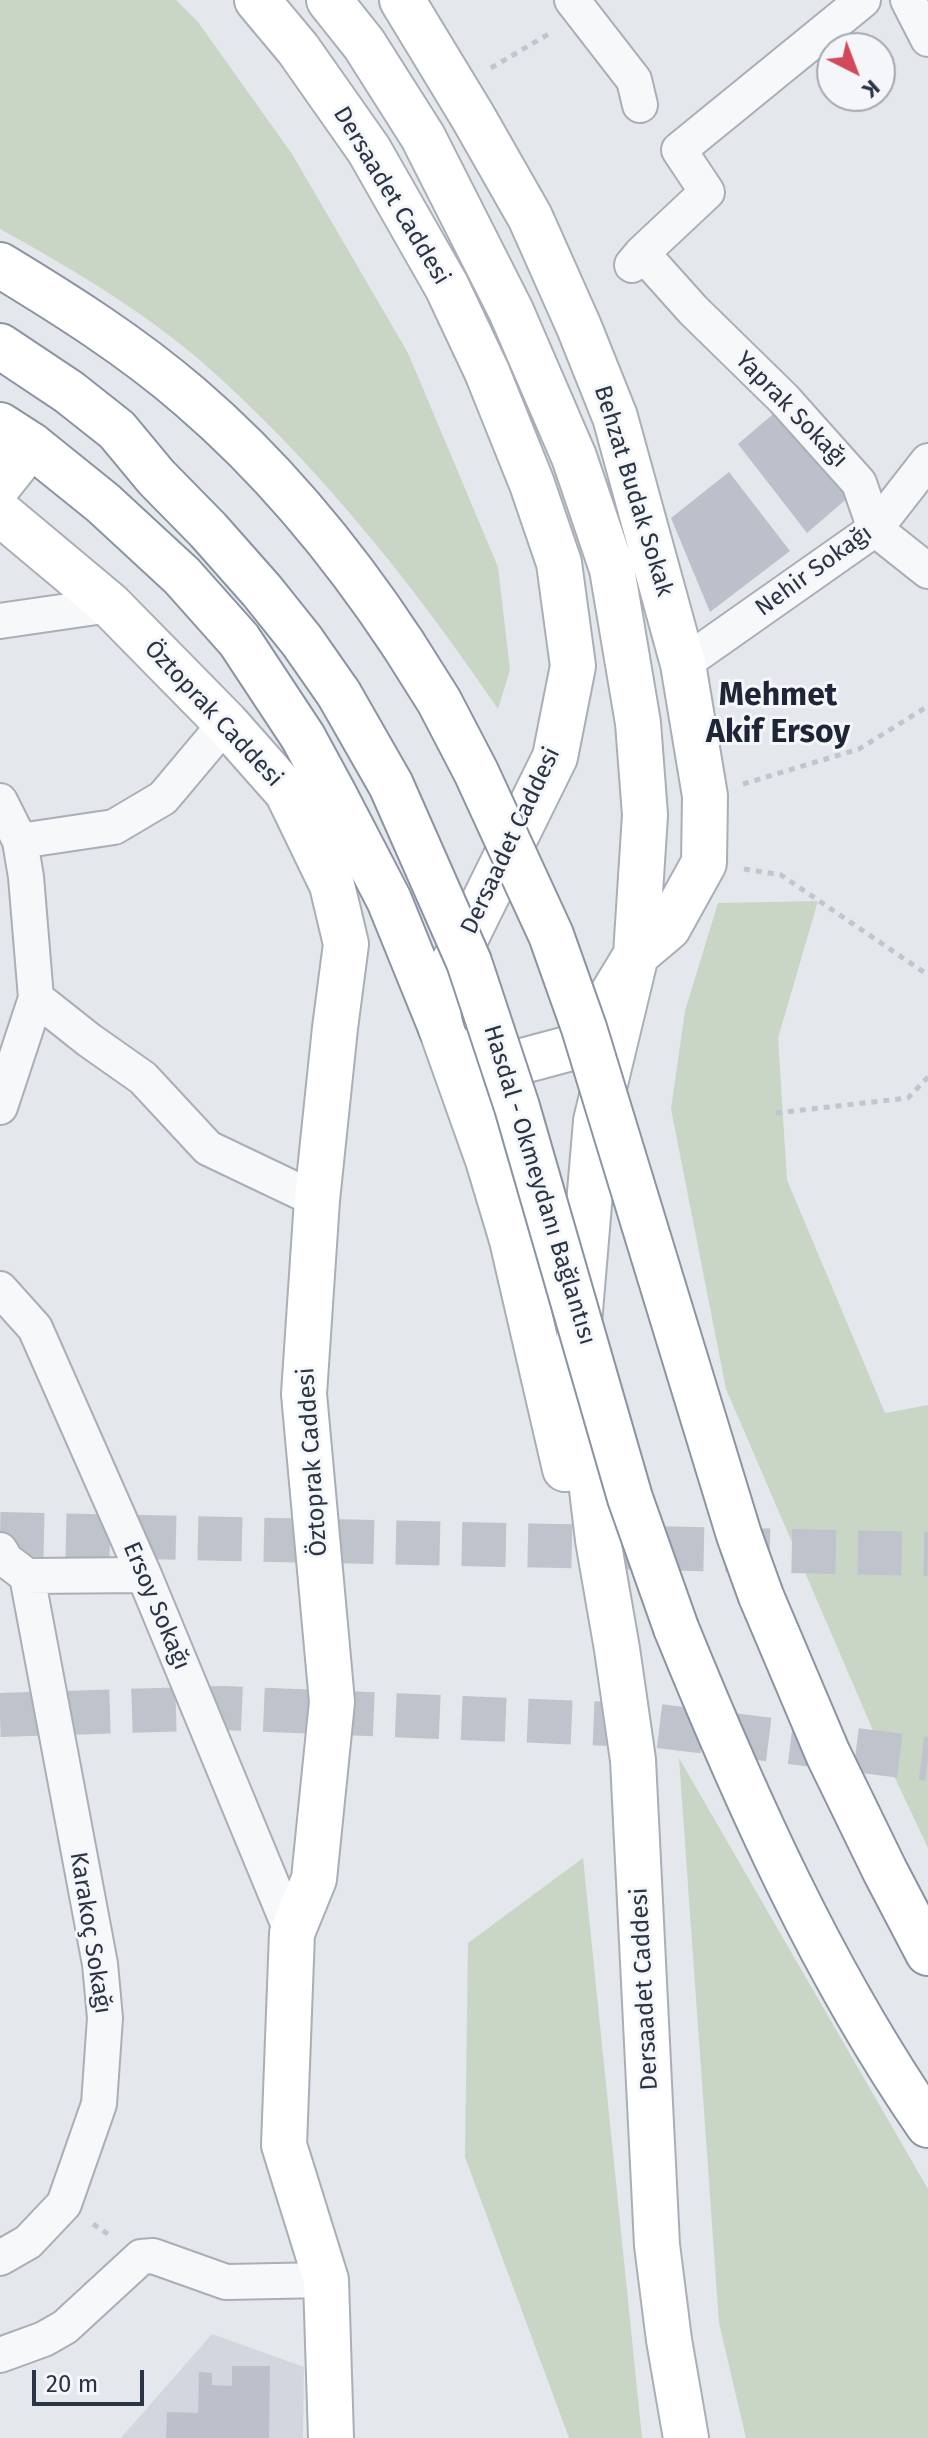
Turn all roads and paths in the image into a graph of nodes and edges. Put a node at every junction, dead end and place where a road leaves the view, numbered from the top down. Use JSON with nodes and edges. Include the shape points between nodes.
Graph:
{"nodes":[{"id":1,"x":257,"y":0,"type":"edge"},
{"id":2,"x":329,"y":0,"type":"edge"},
{"id":3,"x":402,"y":0,"type":"edge"},
{"id":4,"x":863,"y":0,"type":"edge"},
{"id":5,"x":908,"y":0,"type":"edge"},
{"id":6,"x":577,"y":7,"type":"edge"},
{"id":7,"x":928,"y":39,"type":"edge"},
{"id":8,"x":456,"y":89,"type":"junction"},
{"id":9,"x":640,"y":105,"type":"dead end"},
{"id":10,"x":0,"y":265,"type":"edge"},
{"id":11,"x":0,"y":346,"type":"edge"},
{"id":12,"x":0,"y":380,"type":"edge"},
{"id":13,"x":16,"y":435,"type":"edge"},
{"id":14,"x":928,"y":461,"type":"edge"},
{"id":15,"x":156,"y":477,"type":"junction"},
{"id":16,"x":0,"y":484,"type":"edge"},
{"id":17,"x":0,"y":513,"type":"edge"},
{"id":18,"x":875,"y":529,"type":"junction"},
{"id":19,"x":928,"y":571,"type":"edge"},
{"id":20,"x":110,"y":605,"type":"junction"},
{"id":21,"x":0,"y":621,"type":"edge"},
{"id":22,"x":683,"y":664,"type":"junction"},
{"id":23,"x":928,"y":706,"type":"edge"},
{"id":24,"x":226,"y":723,"type":"junction"},
{"id":25,"x":705,"y":796,"type":"junction"},
{"id":26,"x":0,"y":801,"type":"edge"},
{"id":27,"x":20,"y":841,"type":"junction"},
{"id":28,"x":704,"y":863,"type":"junction"},
{"id":29,"x":13,"y":881,"type":"edge"},
{"id":30,"x":636,"y":955,"type":"junction"},
{"id":31,"x":928,"y":975,"type":"edge"},
{"id":32,"x":36,"y":998,"type":"junction"},
{"id":33,"x":441,"y":1028,"type":"junction"},
{"id":34,"x":928,"y":1077,"type":"edge"},
{"id":35,"x":0,"y":1107,"type":"edge"},
{"id":36,"x":776,"y":1113,"type":"dead end"},
{"id":37,"x":317,"y":1200,"type":"junction"},
{"id":38,"x":0,"y":1289,"type":"edge"},
{"id":39,"x":598,"y":1540,"type":"junction"},
{"id":40,"x":0,"y":1550,"type":"edge"},
{"id":41,"x":144,"y":1575,"type":"junction"},
{"id":42,"x":27,"y":1576,"type":"junction"},
{"id":43,"x":292,"y":1933,"type":"junction"},
{"id":44,"x":928,"y":1953,"type":"edge"},
{"id":45,"x":928,"y":2125,"type":"edge"},
{"id":46,"x":64,"y":2204,"type":"junction"},
{"id":47,"x":141,"y":2257,"type":"junction"},
{"id":48,"x":0,"y":2258,"type":"edge"},
{"id":49,"x":326,"y":2280,"type":"junction"},
{"id":50,"x":0,"y":2355,"type":"edge"},
{"id":51,"x":331,"y":2438,"type":"edge"},
{"id":52,"x":686,"y":2438,"type":"edge"}],
"edges":[{"from":1,"to":33,"type":"main road","name":"Dersaadet Caddesi","via":[[369,150],[447,287],[487,372],[559,563],[573,666],[555,757],[441,984],[436,1006]]},
{"from":2,"to":30,"type":"main road","name":"Dersaadet Caddesi","via":[[423,137],[511,311],[574,457],[612,569],[638,723],[645,815]]},
{"from":3,"to":8,"type":"main road","name":"Behzat Budak Sokak"},
{"from":4,"to":18,"type":"street","name":"Yaprak Sokağı","via":[[679,150],[707,192],[637,259],[784,399],[859,483]]},
{"from":5,"to":7,"type":"street"},
{"from":6,"to":8,"type":"path"},
{"from":6,"to":9,"type":"street","via":[[634,80]]},
{"from":8,"to":22,"type":"main road","name":"Behzat Budak Sokak","via":[[530,217],[615,417]]},
{"from":10,"to":44,"type":"main road","bridge":true,"via":[[130,350],[246,449],[365,587],[439,701],[551,935],[761,1596],[828,1754]]},
{"from":11,"to":15,"type":"main road","name":"Hasdal - Okmeydanı Bağlantısı","via":[[117,430]]},
{"from":12,"to":15,"type":"main road","via":[[73,432]]},
{"from":13,"to":16,"type":"main road"},
{"from":13,"to":33,"type":"main road","via":[[103,503],[182,576],[255,662],[303,737],[376,874]]},
{"from":14,"to":18,"type":"street","name":"Nehir Sokağı"},
{"from":15,"to":45,"type":"main road","name":"Hasdal - Okmeydanı Bağlantısı","bridge":true,"via":[[302,641],[391,785],[469,962],[517,1107],[630,1498],[676,1628],[765,1838],[874,2041]]},
{"from":17,"to":20,"type":"main road","name":"Öztoprak Caddesi"},
{"from":18,"to":19,"type":"street"},
{"from":18,"to":22,"type":"street","name":"Nehir Sokağı"},
{"from":20,"to":21,"type":"street"},
{"from":20,"to":24,"type":"main road","name":"Öztoprak Caddesi"},
{"from":22,"to":25,"type":"main road","name":"Behzat Budak Sokak"},
{"from":23,"to":25,"type":"path","via":[[859,749]]},
{"from":24,"to":27,"type":"street","via":[[163,798],[114,827]]},
{"from":24,"to":37,"type":"main road","name":"Öztoprak Caddesi","via":[[287,792],[332,885],[346,944]]},
{"from":25,"to":28,"type":"main road","name":"Behzat Budak Sokak"},
{"from":26,"to":27,"type":"street"},
{"from":27,"to":29,"type":"street"},
{"from":28,"to":30,"type":"main road","name":"Behzat Budak Sokak","via":[[668,928]]},
{"from":28,"to":31,"type":"path","via":[[781,875]]},
{"from":29,"to":32,"type":"street"},
{"from":30,"to":33,"type":"main road","via":[[571,1048],[515,1063],[465,1052]]},
{"from":30,"to":39,"type":"main road","name":"Dersaadet Caddesi","via":[[596,1121],[579,1323],[580,1389]]},
{"from":32,"to":35,"type":"street"},
{"from":32,"to":37,"type":"street","via":[[143,1078],[208,1148]]},
{"from":33,"to":39,"type":"main road","name":"Dersaadet Caddesi","via":[[512,1240],[564,1468]]},
{"from":34,"to":36,"type":"path","via":[[908,1098]]},
{"from":37,"to":43,"type":"main road","name":"Öztoprak Caddesi","via":[[304,1394],[332,1702],[314,1879]]},
{"from":38,"to":41,"type":"street","name":"Ersoy Sokağı","via":[[35,1328]]},
{"from":39,"to":52,"type":"main road","name":"Dersaadet Caddesi","via":[[633,1760],[657,2245]]},
{"from":40,"to":42,"type":"street"},
{"from":41,"to":42,"type":"street"},
{"from":41,"to":43,"type":"street","name":"Ersoy Sokağı"},
{"from":42,"to":46,"type":"street","name":"Karakoç Sokağı","via":[[100,1964],[105,2018],[99,2104]]},
{"from":43,"to":49,"type":"main road","name":"Öztoprak Caddesi","via":[[284,2145]]},
{"from":46,"to":47,"type":"path"},
{"from":46,"to":48,"type":"street","name":"Karakoç Sokağı","via":[[28,2242]]},
{"from":47,"to":49,"type":"street","via":[[153,2256],[226,2282]]},
{"from":47,"to":50,"type":"street","via":[[65,2327]]},
{"from":49,"to":51,"type":"main road","name":"Öztoprak Caddesi"}]}
